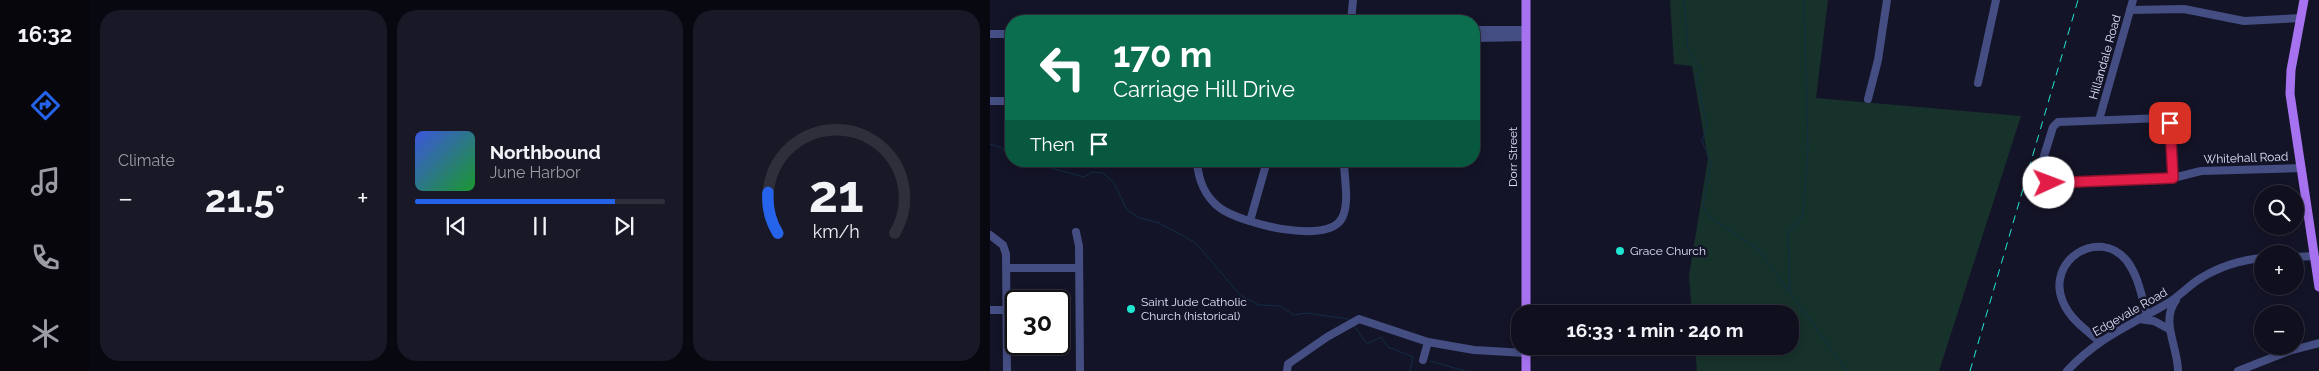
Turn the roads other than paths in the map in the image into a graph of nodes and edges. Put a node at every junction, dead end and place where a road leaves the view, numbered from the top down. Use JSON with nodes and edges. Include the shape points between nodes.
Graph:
{"nodes":[{"id":1,"x":1348,"y":0,"type":"edge"},
{"id":2,"x":1354,"y":0,"type":"edge"},
{"id":3,"x":1526,"y":0,"type":"edge"},
{"id":4,"x":1886,"y":0,"type":"edge"},
{"id":5,"x":1996,"y":0,"type":"edge"},
{"id":6,"x":2133,"y":0,"type":"edge"},
{"id":7,"x":2304,"y":0,"type":"edge"},
{"id":8,"x":2130,"y":10,"type":"junction"},
{"id":9,"x":1350,"y":15,"type":"edge"},
{"id":10,"x":1352,"y":15,"type":"edge"},
{"id":11,"x":2301,"y":18,"type":"junction"},
{"id":12,"x":1480,"y":30,"type":"edge"},
{"id":13,"x":990,"y":34,"type":"edge"},
{"id":14,"x":1005,"y":34,"type":"edge"},
{"id":15,"x":1526,"y":34,"type":"junction"},
{"id":16,"x":1480,"y":38,"type":"edge"},
{"id":17,"x":1978,"y":83,"type":"dead end"},
{"id":18,"x":1868,"y":99,"type":"dead end"},
{"id":19,"x":990,"y":101,"type":"edge"},
{"id":20,"x":1005,"y":101,"type":"edge"},
{"id":21,"x":2099,"y":120,"type":"junction"},
{"id":22,"x":1198,"y":167,"type":"edge"},
{"id":23,"x":1265,"y":167,"type":"edge"},
{"id":24,"x":1344,"y":167,"type":"edge"},
{"id":25,"x":2301,"y":168,"type":"junction"},
{"id":26,"x":2173,"y":178,"type":"junction"},
{"id":27,"x":1250,"y":221,"type":"junction"},
{"id":28,"x":1076,"y":232,"type":"dead end"},
{"id":29,"x":990,"y":235,"type":"edge"},
{"id":30,"x":2314,"y":256,"type":"junction"},
{"id":31,"x":2304,"y":257,"type":"edge"},
{"id":32,"x":2254,"y":259,"type":"edge"},
{"id":33,"x":1007,"y":268,"type":"junction"},
{"id":34,"x":1079,"y":268,"type":"junction"},
{"id":35,"x":2319,"y":287,"type":"edge"},
{"id":36,"x":1006,"y":290,"type":"edge"},
{"id":37,"x":2177,"y":298,"type":"junction"},
{"id":38,"x":1526,"y":305,"type":"edge"},
{"id":39,"x":990,"y":310,"type":"edge"},
{"id":40,"x":1005,"y":310,"type":"edge"},
{"id":41,"x":2147,"y":314,"type":"junction"},
{"id":42,"x":2136,"y":320,"type":"junction"},
{"id":43,"x":2169,"y":329,"type":"junction"},
{"id":44,"x":2099,"y":341,"type":"junction"},
{"id":45,"x":1428,"y":342,"type":"junction"},
{"id":46,"x":2319,"y":343,"type":"edge"},
{"id":47,"x":1511,"y":350,"type":"edge"},
{"id":48,"x":1007,"y":355,"type":"edge"},
{"id":49,"x":1526,"y":355,"type":"edge"},
{"id":50,"x":1423,"y":360,"type":"dead end"},
{"id":51,"x":2070,"y":370,"type":"edge"},
{"id":52,"x":1007,"y":371,"type":"edge"},
{"id":53,"x":1080,"y":371,"type":"edge"},
{"id":54,"x":1287,"y":371,"type":"edge"},
{"id":55,"x":1526,"y":371,"type":"edge"},
{"id":56,"x":2178,"y":371,"type":"edge"},
{"id":57,"x":2238,"y":371,"type":"edge"}],
"edges":[{"from":1,"to":9,"type":"street"},
{"from":2,"to":10,"type":"street"},
{"from":3,"to":15,"type":"main road","name":"Dorr Street"},
{"from":4,"to":18,"type":"street","via":[[1878,60]]},
{"from":5,"to":17,"type":"street"},
{"from":6,"to":8,"type":"street","name":"Hillandale Road"},
{"from":7,"to":11,"type":"main road"},
{"from":8,"to":11,"type":"street","via":[[2184,9],[2244,21]]},
{"from":8,"to":21,"type":"street","name":"Hillandale Road"},
{"from":11,"to":25,"type":"main road","via":[[2290,82]]},
{"from":12,"to":15,"type":"street"},
{"from":13,"to":14,"type":"street"},
{"from":15,"to":16,"type":"street"},
{"from":15,"to":38,"type":"main road","name":"Dorr Street"},
{"from":19,"to":20,"type":"street"},
{"from":21,"to":26,"type":"street","via":[[2166,120],[2172,130]]},
{"from":21,"to":26,"type":"street","name":"Whitehall Road","via":[[2058,122],[2053,127],[2040,169],[2042,179],[2046,182]]},
{"from":22,"to":27,"type":"street","via":[[1199,178],[1212,201],[1235,217]]},
{"from":23,"to":27,"type":"street"},
{"from":24,"to":27,"type":"street","via":[[1345,205],[1342,218],[1332,228],[1288,230]]},
{"from":25,"to":26,"type":"street","name":"Whitehall Road","via":[[2201,170]]},
{"from":25,"to":30,"type":"main road"},
{"from":28,"to":34,"type":"street"},
{"from":29,"to":33,"type":"street","via":[[1003,245]]},
{"from":30,"to":31,"type":"street"},
{"from":30,"to":35,"type":"main road"},
{"from":32,"to":37,"type":"street","name":"Edgevale Road","via":[[2216,270]]},
{"from":33,"to":34,"type":"street"},
{"from":33,"to":36,"type":"street"},
{"from":34,"to":53,"type":"street"},
{"from":37,"to":41,"type":"street","name":"Edgevale Road"},
{"from":37,"to":43,"type":"street","via":[[2170,311]]},
{"from":39,"to":40,"type":"street"},
{"from":41,"to":42,"type":"street","name":"Edgevale Road"},
{"from":41,"to":44,"type":"street","via":[[2137,280],[2119,254],[2099,247],[2074,254],[2061,272],[2062,298],[2072,317]]},
{"from":42,"to":43,"type":"street","via":[[2154,321]]},
{"from":42,"to":44,"type":"street","name":"Edgevale Road"},
{"from":43,"to":56,"type":"street","via":[[2176,347]]},
{"from":44,"to":51,"type":"street","name":"Edgevale Road"},
{"from":45,"to":47,"type":"street","via":[[1474,350]]},
{"from":45,"to":50,"type":"street"},
{"from":45,"to":54,"type":"street","via":[[1359,319],[1288,364]]},
{"from":46,"to":57,"type":"street"},
{"from":48,"to":52,"type":"street"},
{"from":49,"to":55,"type":"main road"}]}
